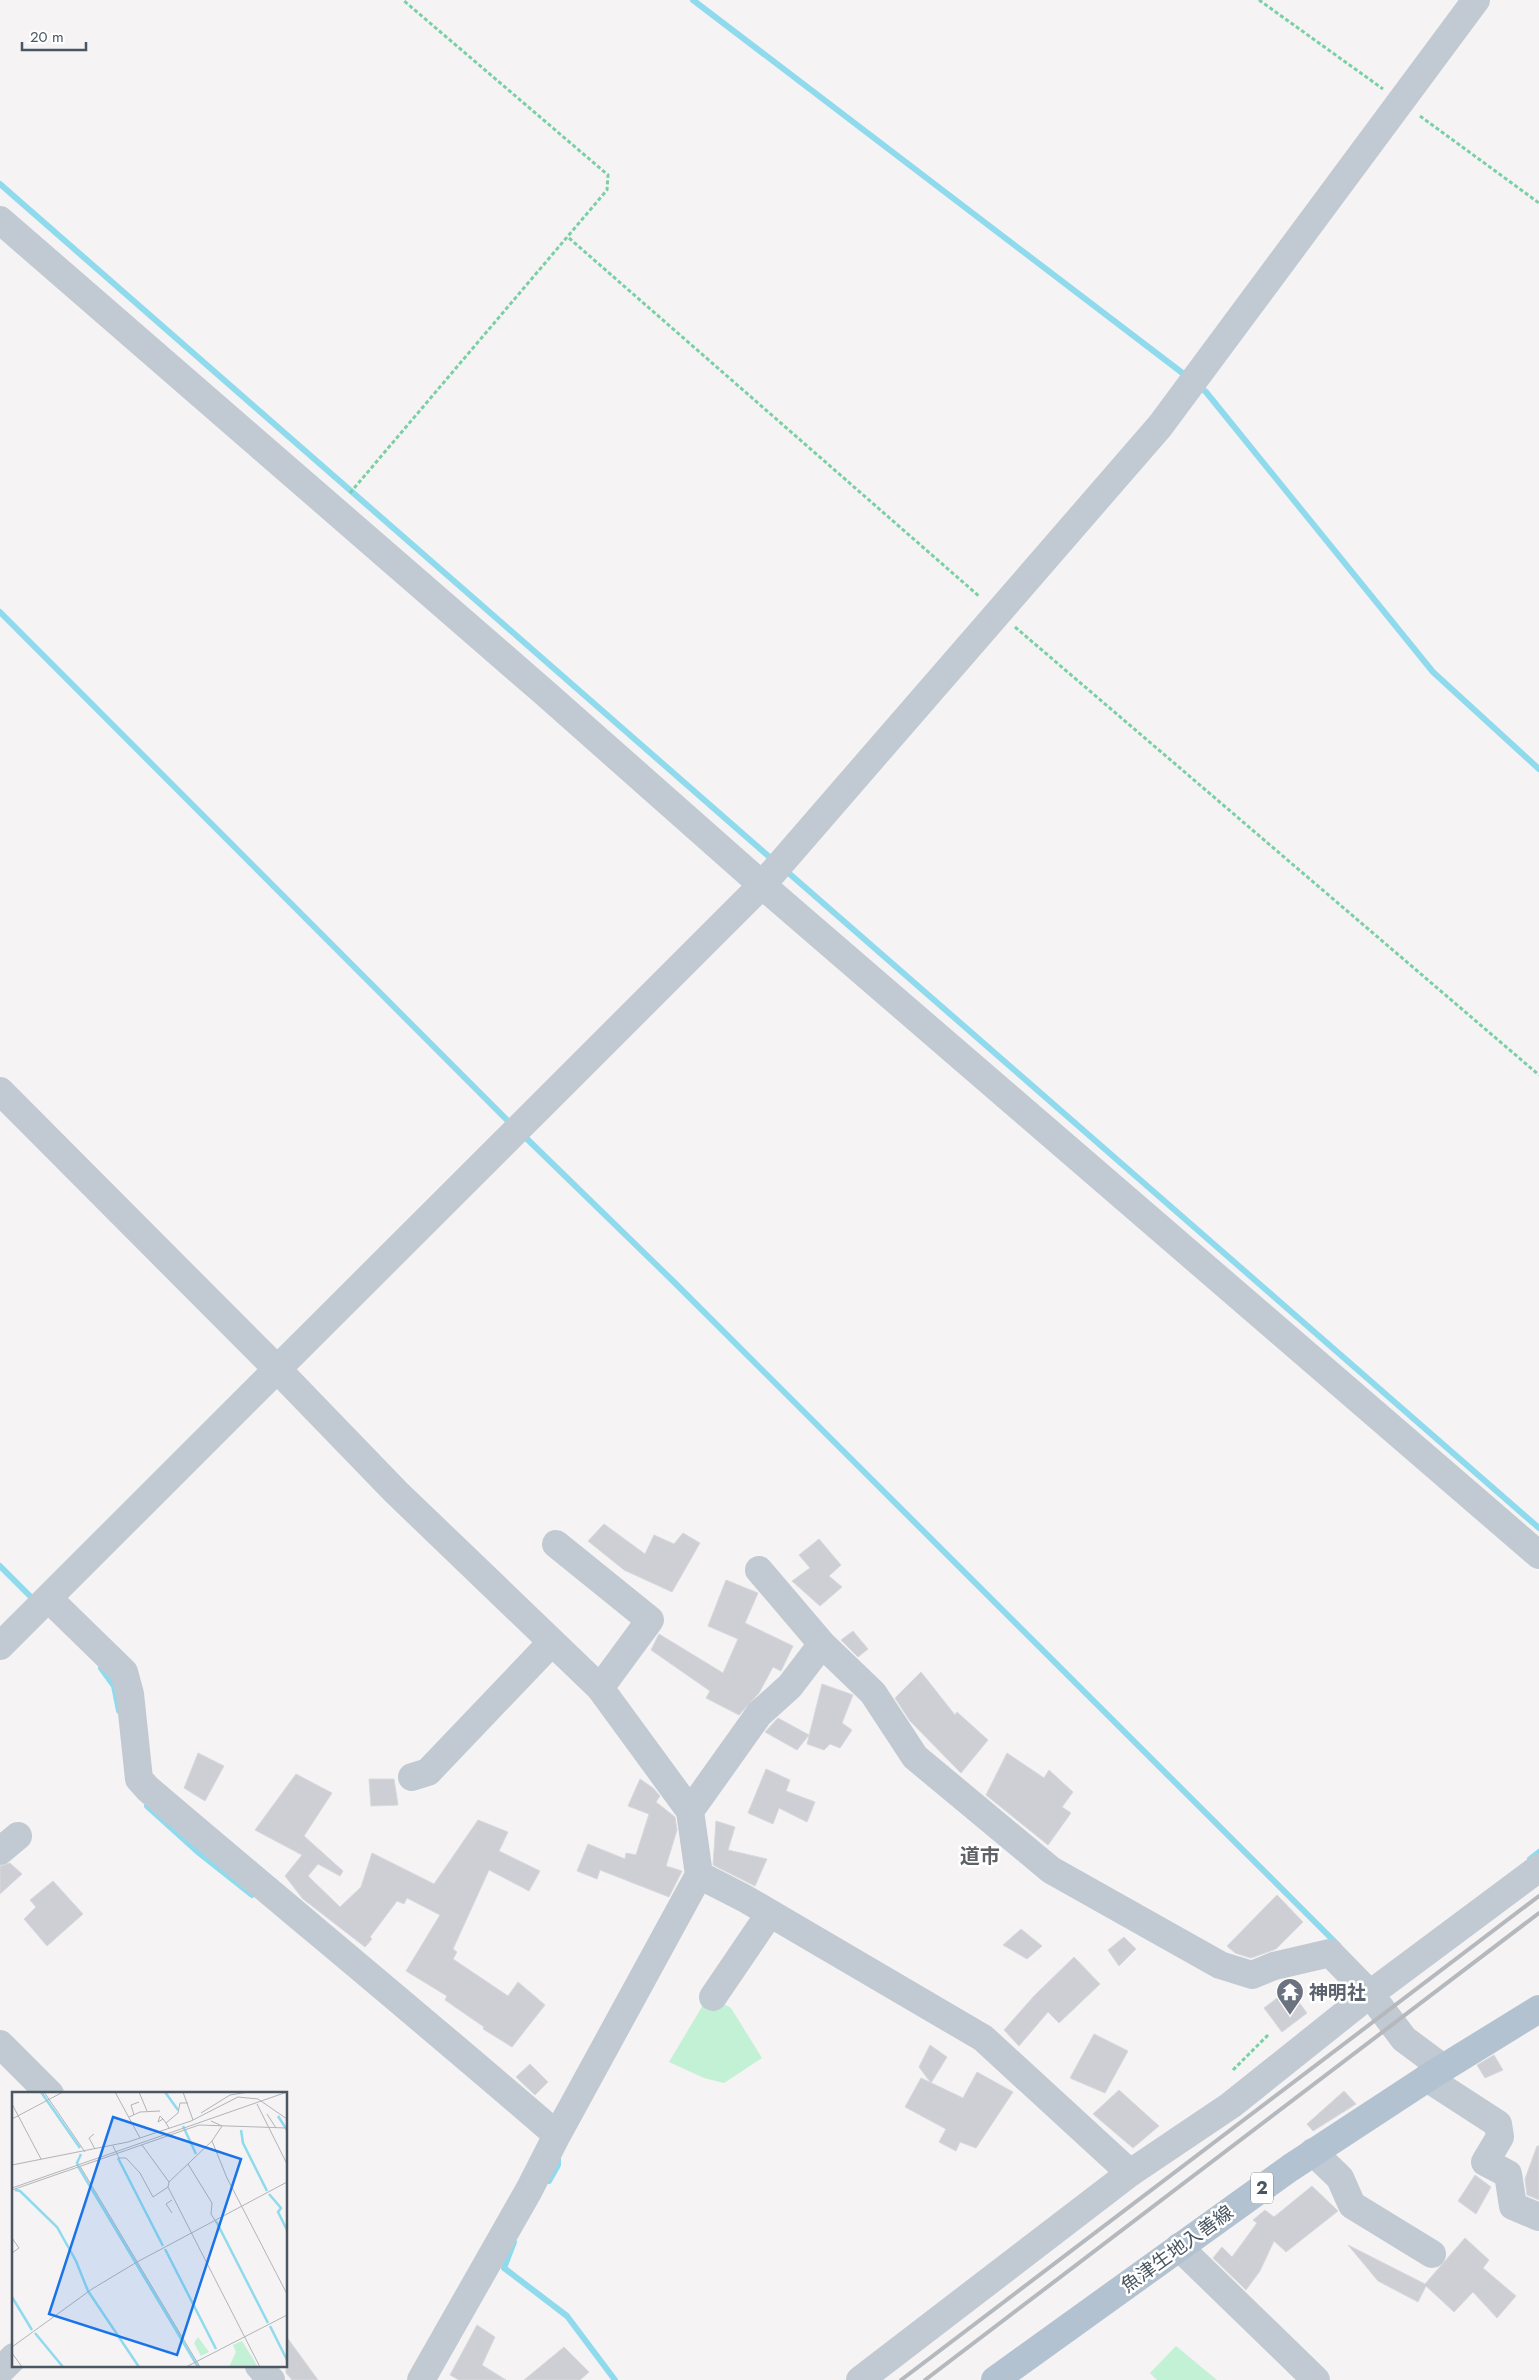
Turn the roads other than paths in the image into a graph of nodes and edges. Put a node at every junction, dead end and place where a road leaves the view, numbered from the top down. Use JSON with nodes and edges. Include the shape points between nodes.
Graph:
{"nodes":[{"id":1,"x":1476,"y":0,"type":"edge"},
{"id":2,"x":0,"y":220,"type":"edge"},
{"id":3,"x":762,"y":885,"type":"junction"},
{"id":4,"x":0,"y":1092,"type":"edge"},
{"id":5,"x":278,"y":1370,"type":"junction"},
{"id":6,"x":556,"y":1544,"type":"dead end"},
{"id":7,"x":1539,"y":1555,"type":"edge"},
{"id":8,"x":759,"y":1570,"type":"dead end"},
{"id":9,"x":48,"y":1598,"type":"junction"},
{"id":10,"x":552,"y":1642,"type":"junction"},
{"id":11,"x":822,"y":1644,"type":"junction"},
{"id":12,"x":0,"y":1646,"type":"edge"},
{"id":13,"x":600,"y":1688,"type":"junction"},
{"id":14,"x":412,"y":1777,"type":"dead end"},
{"id":15,"x":690,"y":1811,"type":"junction"},
{"id":16,"x":1539,"y":1868,"type":"edge"},
{"id":17,"x":699,"y":1875,"type":"junction"},
{"id":18,"x":770,"y":1913,"type":"junction"},
{"id":19,"x":1370,"y":1994,"type":"junction"},
{"id":20,"x":713,"y":1997,"type":"dead end"},
{"id":21,"x":1539,"y":2009,"type":"edge"},
{"id":22,"x":0,"y":2044,"type":"edge"},
{"id":23,"x":1435,"y":2073,"type":"junction"},
{"id":24,"x":48,"y":2092,"type":"edge"},
{"id":25,"x":557,"y":2135,"type":"junction"},
{"id":26,"x":1313,"y":2152,"type":"junction"},
{"id":27,"x":1130,"y":2173,"type":"junction"},
{"id":28,"x":1539,"y":2217,"type":"edge"},
{"id":29,"x":1179,"y":2248,"type":"junction"},
{"id":30,"x":1432,"y":2254,"type":"dead end"},
{"id":31,"x":12,"y":2359,"type":"edge"},
{"id":32,"x":261,"y":2368,"type":"edge"},
{"id":33,"x":0,"y":2370,"type":"edge"},
{"id":34,"x":271,"y":2380,"type":"edge"},
{"id":35,"x":421,"y":2380,"type":"edge"},
{"id":36,"x":860,"y":2380,"type":"edge"},
{"id":37,"x":995,"y":2380,"type":"edge"},
{"id":38,"x":1316,"y":2380,"type":"edge"}],
"edges":[{"from":1,"to":3,"type":"street","via":[[1160,426]]},
{"from":2,"to":3,"type":"street"},
{"from":3,"to":5,"type":"street"},
{"from":3,"to":7,"type":"street"},
{"from":4,"to":5,"type":"street"},
{"from":5,"to":9,"type":"street"},
{"from":5,"to":10,"type":"street","via":[[396,1492]]},
{"from":6,"to":13,"type":"street","via":[[650,1620]]},
{"from":8,"to":11,"type":"street"},
{"from":9,"to":12,"type":"street"},
{"from":9,"to":25,"type":"street","via":[[124,1672],[130,1694],[139,1779],[148,1789]]},
{"from":10,"to":13,"type":"street"},
{"from":10,"to":14,"type":"street","via":[[428,1772]]},
{"from":11,"to":15,"type":"street","via":[[790,1686],[759,1714]]},
{"from":11,"to":19,"type":"street","via":[[874,1693],[915,1757],[1051,1870],[1220,1965],[1252,1975],[1274,1966],[1330,1953]]},
{"from":13,"to":15,"type":"street"},
{"from":15,"to":17,"type":"street"},
{"from":16,"to":19,"type":"street"},
{"from":17,"to":18,"type":"street"},
{"from":17,"to":25,"type":"street"},
{"from":18,"to":20,"type":"street"},
{"from":18,"to":27,"type":"street","via":[[983,2038]]},
{"from":19,"to":23,"type":"street","via":[[1404,2040]]},
{"from":19,"to":27,"type":"street","via":[[1231,2105]]},
{"from":21,"to":23,"type":"main road","name":"魚津生地入善線","number":"2"},
{"from":22,"to":24,"type":"street"},
{"from":23,"to":26,"type":"main road","name":"魚津生地入善線","number":"2"},
{"from":23,"to":28,"type":"street","via":[[1498,2124],[1500,2137],[1485,2162],[1508,2174],[1513,2206]]},
{"from":25,"to":35,"type":"street"},
{"from":26,"to":29,"type":"main road","name":"魚津生地入善線","number":"2"},
{"from":26,"to":30,"type":"street","via":[[1340,2178],[1352,2205]]},
{"from":27,"to":36,"type":"street"},
{"from":29,"to":37,"type":"main road","name":"魚津生地入善線","number":"2"},
{"from":29,"to":38,"type":"street"},
{"from":31,"to":33,"type":"street"},
{"from":32,"to":34,"type":"street"}]}
